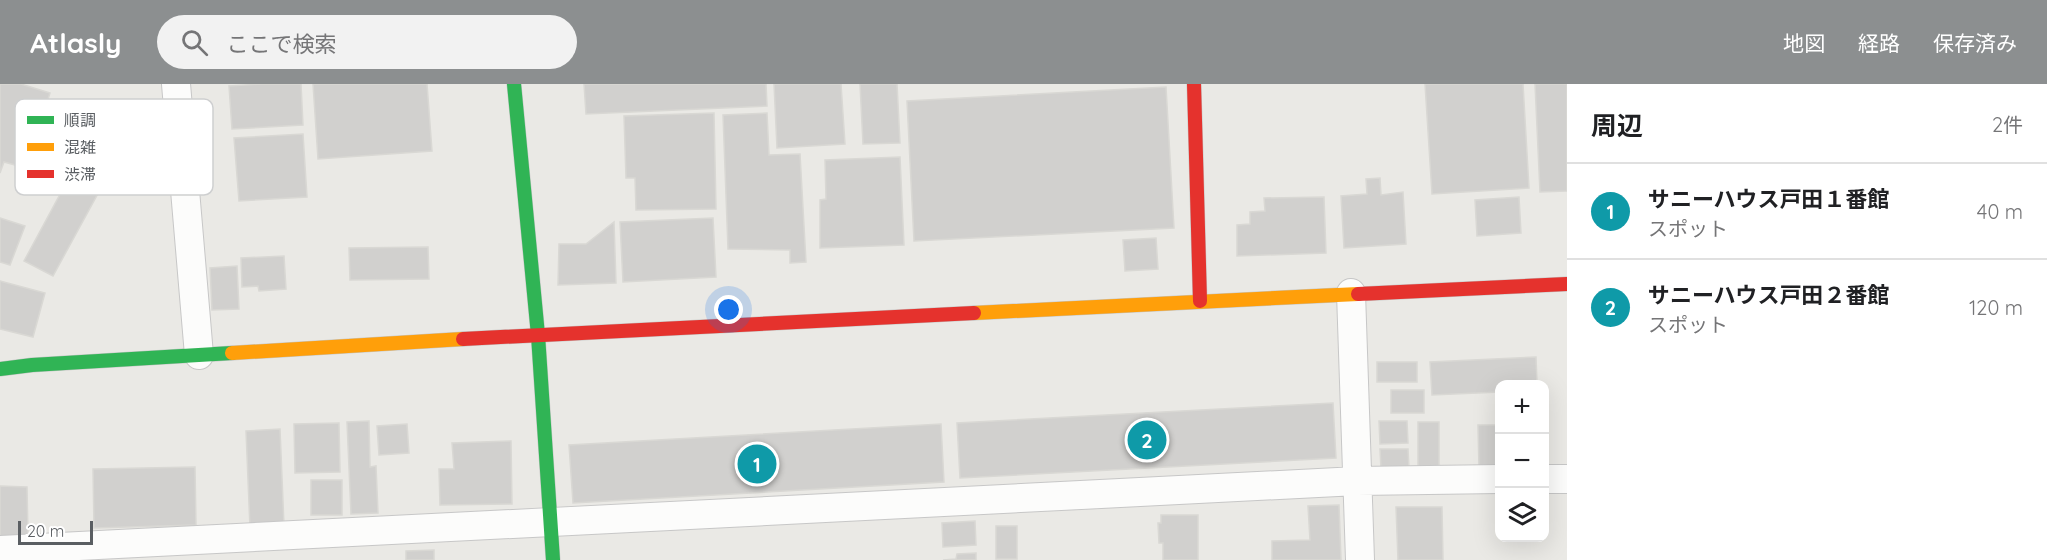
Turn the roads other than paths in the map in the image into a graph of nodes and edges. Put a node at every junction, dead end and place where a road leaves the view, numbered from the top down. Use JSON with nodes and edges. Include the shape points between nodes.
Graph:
{"nodes":[{"id":1,"x":176,"y":84,"type":"edge"},
{"id":2,"x":514,"y":84,"type":"edge"},
{"id":3,"x":1194,"y":84,"type":"edge"},
{"id":4,"x":177,"y":99,"type":"edge"},
{"id":5,"x":186,"y":195,"type":"edge"},
{"id":6,"x":1567,"y":284,"type":"edge"},
{"id":7,"x":1351,"y":293,"type":"junction"},
{"id":8,"x":1200,"y":301,"type":"junction"},
{"id":9,"x":538,"y":335,"type":"junction"},
{"id":10,"x":200,"y":355,"type":"junction"},
{"id":11,"x":0,"y":369,"type":"edge"},
{"id":12,"x":1495,"y":479,"type":"edge"},
{"id":13,"x":1549,"y":479,"type":"edge"},
{"id":14,"x":1567,"y":479,"type":"edge"},
{"id":15,"x":1357,"y":481,"type":"junction"},
{"id":16,"x":550,"y":521,"type":"junction"},
{"id":17,"x":0,"y":550,"type":"edge"},
{"id":18,"x":553,"y":560,"type":"edge"},
{"id":19,"x":1360,"y":560,"type":"edge"}],
"edges":[{"from":1,"to":4,"type":"street"},
{"from":2,"to":9,"type":"street"},
{"from":3,"to":8,"type":"street"},
{"from":5,"to":10,"type":"street"},
{"from":6,"to":7,"type":"street"},
{"from":7,"to":8,"type":"street"},
{"from":7,"to":15,"type":"street"},
{"from":8,"to":9,"type":"street"},
{"from":9,"to":10,"type":"street"},
{"from":9,"to":16,"type":"street"},
{"from":10,"to":11,"type":"street"},
{"from":12,"to":15,"type":"street"},
{"from":13,"to":14,"type":"street"},
{"from":15,"to":16,"type":"street"},
{"from":15,"to":19,"type":"street"},
{"from":16,"to":17,"type":"street"},
{"from":16,"to":18,"type":"street"}]}
